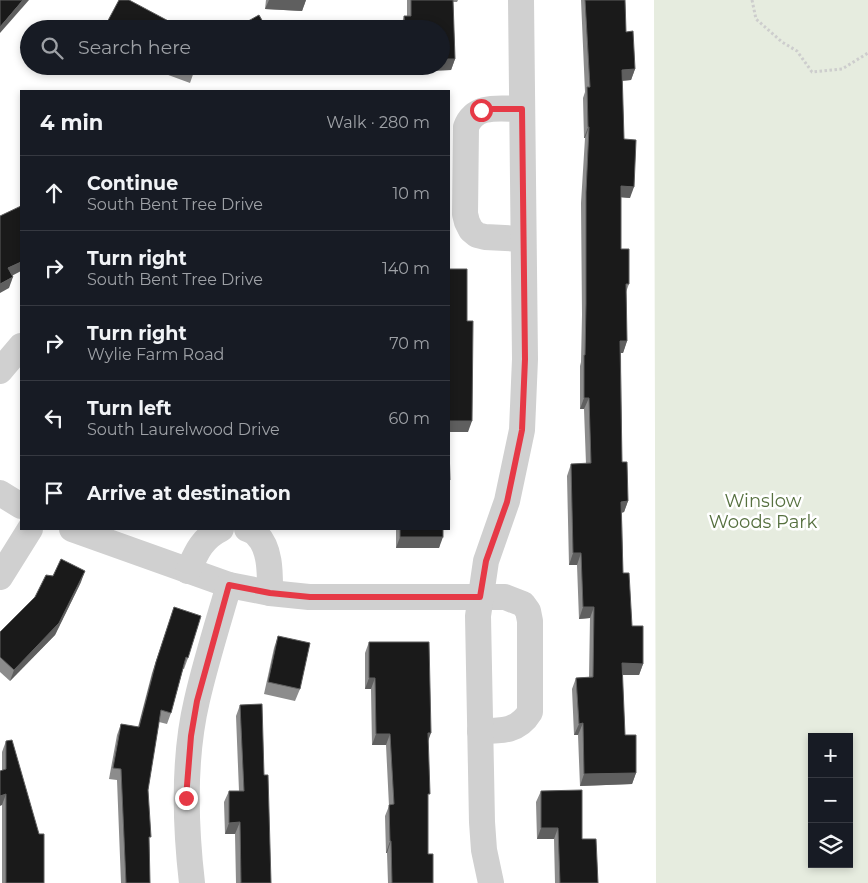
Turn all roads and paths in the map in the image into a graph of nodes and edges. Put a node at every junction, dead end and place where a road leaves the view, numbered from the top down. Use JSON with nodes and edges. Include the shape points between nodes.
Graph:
{"nodes":[{"id":1,"x":521,"y":0,"type":"edge"},
{"id":2,"x":752,"y":0,"type":"edge"},
{"id":3,"x":868,"y":53,"type":"edge"},
{"id":4,"x":522,"y":109,"type":"junction"},
{"id":5,"x":523,"y":239,"type":"junction"},
{"id":6,"x":20,"y":347,"type":"edge"},
{"id":7,"x":0,"y":371,"type":"edge"},
{"id":8,"x":0,"y":493,"type":"edge"},
{"id":9,"x":20,"y":505,"type":"edge"},
{"id":10,"x":29,"y":530,"type":"edge"},
{"id":11,"x":75,"y":530,"type":"edge"},
{"id":12,"x":219,"y":530,"type":"edge"},
{"id":13,"x":249,"y":530,"type":"edge"},
{"id":14,"x":188,"y":571,"type":"junction"},
{"id":15,"x":0,"y":577,"type":"edge"},
{"id":16,"x":229,"y":585,"type":"junction"},
{"id":17,"x":270,"y":593,"type":"junction"},
{"id":18,"x":480,"y":597,"type":"junction"},
{"id":19,"x":480,"y":731,"type":"junction"},
{"id":20,"x":192,"y":883,"type":"edge"},
{"id":21,"x":490,"y":883,"type":"edge"}],
"edges":[{"from":1,"to":4,"type":"street"},
{"from":2,"to":3,"type":"path","via":[[756,19],[797,51],[812,72],[842,69]]},
{"from":4,"to":5,"type":"street"},
{"from":4,"to":5,"type":"street","via":[[481,110],[469,119],[466,127],[465,214],[471,230],[478,235]]},
{"from":5,"to":18,"type":"street","via":[[525,359],[522,430],[507,502],[486,561]]},
{"from":6,"to":7,"type":"street"},
{"from":8,"to":9,"type":"street"},
{"from":10,"to":15,"type":"street"},
{"from":11,"to":14,"type":"street"},
{"from":12,"to":14,"type":"street","via":[[206,538],[196,551]]},
{"from":13,"to":17,"type":"street","via":[[257,534],[264,546],[270,571]]},
{"from":14,"to":16,"type":"street"},
{"from":16,"to":17,"type":"street"},
{"from":16,"to":20,"type":"street","via":[[197,701],[191,736],[186,824]]},
{"from":17,"to":18,"type":"street","via":[[310,597]]},
{"from":18,"to":19,"type":"street"},
{"from":18,"to":19,"type":"street","via":[[514,599],[528,612],[531,703],[526,719],[510,729]]},
{"from":19,"to":21,"type":"street","via":[[482,822]]}]}
